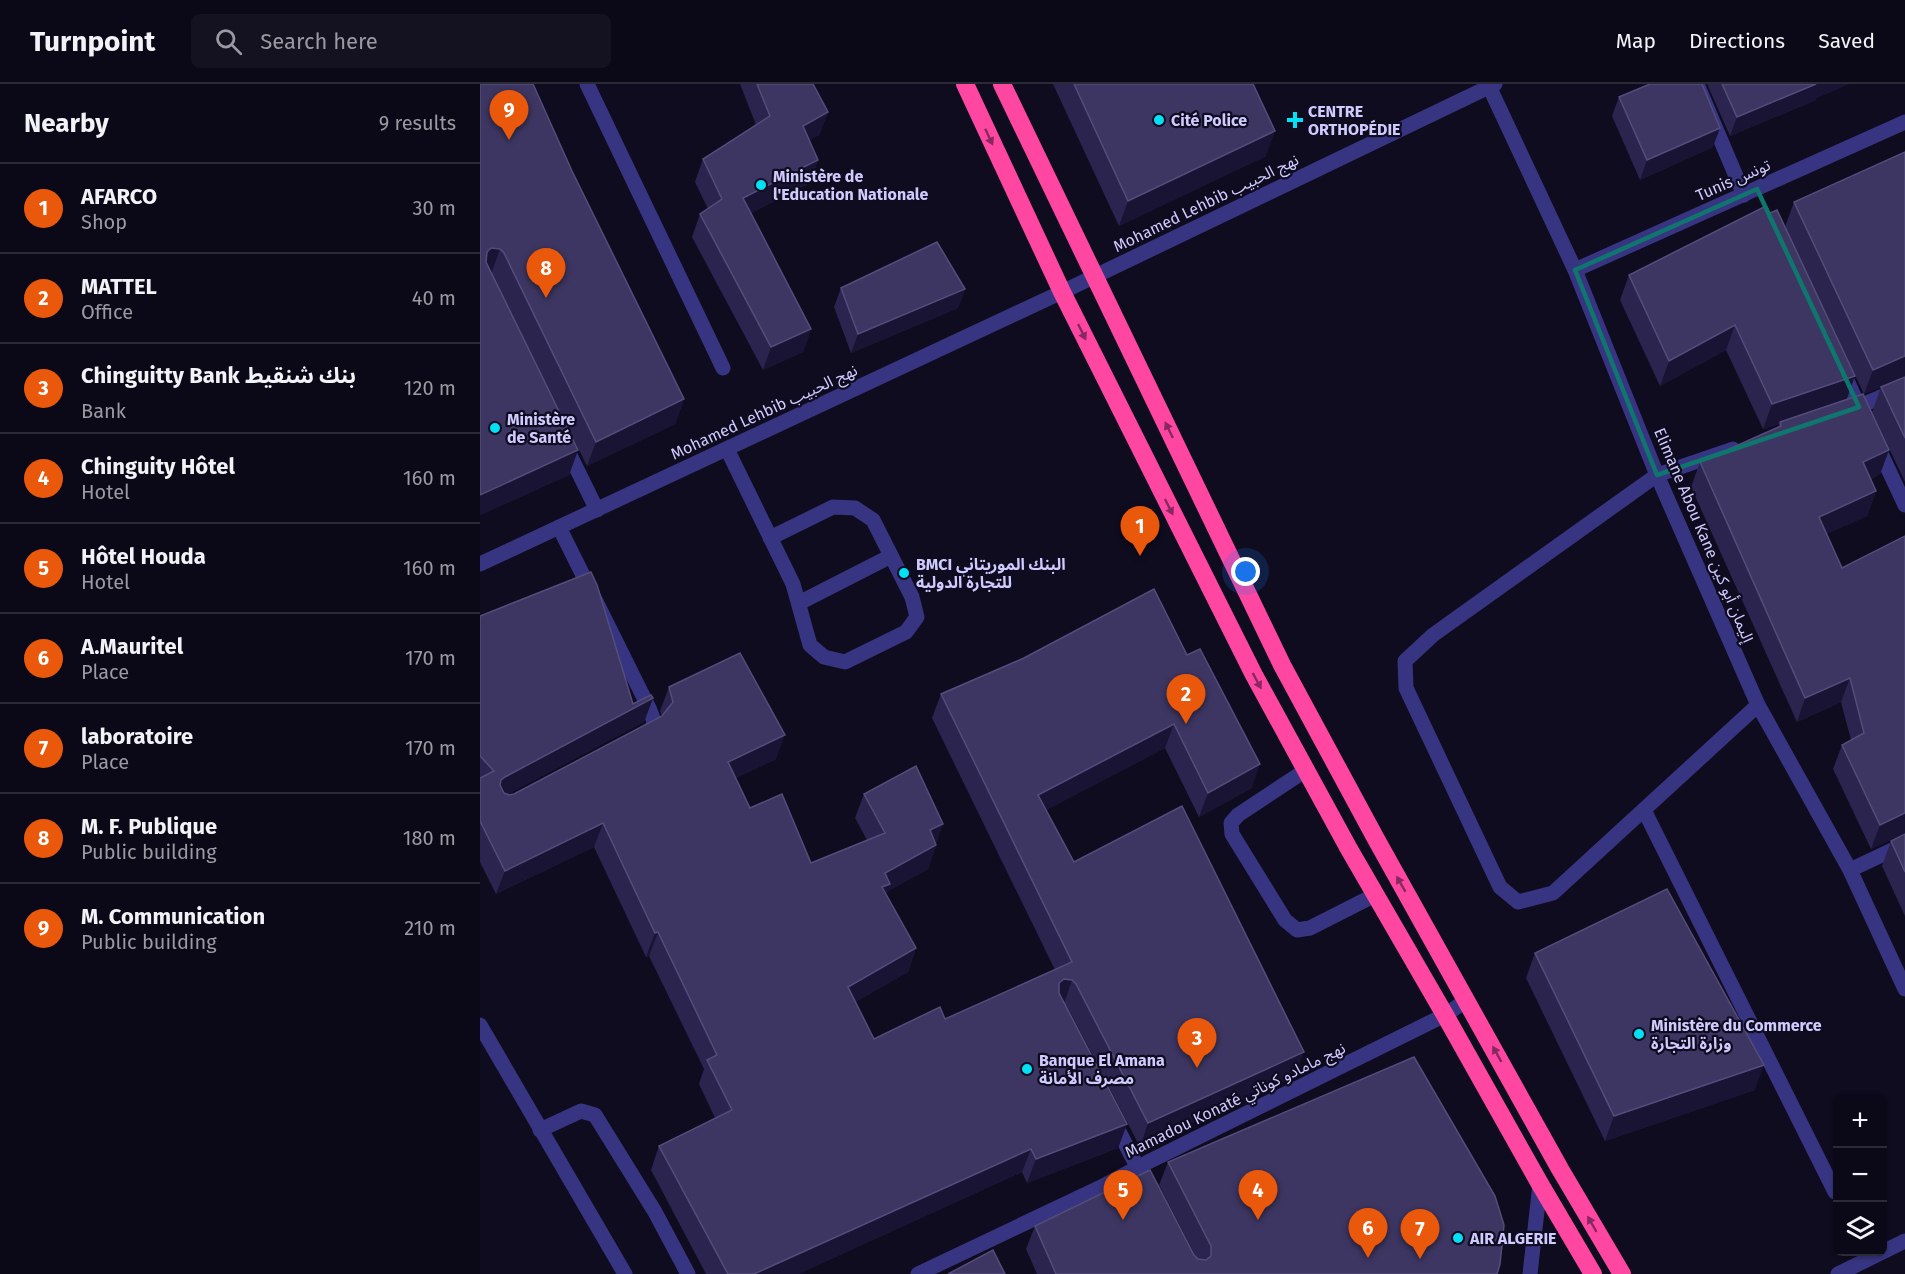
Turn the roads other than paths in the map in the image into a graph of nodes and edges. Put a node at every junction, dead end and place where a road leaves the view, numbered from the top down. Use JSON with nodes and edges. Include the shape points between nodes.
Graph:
{"nodes":[{"id":1,"x":587,"y":84,"type":"edge"},
{"id":2,"x":965,"y":84,"type":"edge"},
{"id":3,"x":1002,"y":84,"type":"edge"},
{"id":4,"x":1697,"y":84,"type":"edge"},
{"id":5,"x":1490,"y":85,"type":"edge"},
{"id":6,"x":1905,"y":122,"type":"edge"},
{"id":7,"x":1754,"y":195,"type":"junction"},
{"id":8,"x":1575,"y":270,"type":"junction"},
{"id":9,"x":1095,"y":276,"type":"junction"},
{"id":10,"x":1062,"y":292,"type":"junction"},
{"id":11,"x":1835,"y":355,"type":"edge"},
{"id":12,"x":723,"y":368,"type":"dead end"},
{"id":13,"x":1905,"y":387,"type":"edge"},
{"id":14,"x":1859,"y":407,"type":"junction"},
{"id":15,"x":1837,"y":414,"type":"edge"},
{"id":16,"x":556,"y":427,"type":"edge"},
{"id":17,"x":1747,"y":445,"type":"edge"},
{"id":18,"x":727,"y":449,"type":"junction"},
{"id":19,"x":1657,"y":475,"type":"junction"},
{"id":20,"x":1905,"y":506,"type":"edge"},
{"id":21,"x":597,"y":510,"type":"junction"},
{"id":22,"x":559,"y":527,"type":"junction"},
{"id":23,"x":770,"y":538,"type":"junction"},
{"id":24,"x":891,"y":556,"type":"junction"},
{"id":25,"x":480,"y":564,"type":"edge"},
{"id":26,"x":799,"y":603,"type":"junction"},
{"id":27,"x":1758,"y":705,"type":"junction"},
{"id":28,"x":628,"y":742,"type":"edge"},
{"id":29,"x":1306,"y":770,"type":"junction"},
{"id":30,"x":1644,"y":810,"type":"junction"},
{"id":31,"x":1905,"y":844,"type":"edge"},
{"id":32,"x":1850,"y":870,"type":"junction"},
{"id":33,"x":1375,"y":894,"type":"junction"},
{"id":34,"x":1899,"y":962,"type":"edge"},
{"id":35,"x":1905,"y":989,"type":"edge"},
{"id":36,"x":1467,"y":1000,"type":"junction"},
{"id":37,"x":1445,"y":1015,"type":"junction"},
{"id":38,"x":480,"y":1025,"type":"edge"},
{"id":39,"x":1106,"y":1105,"type":"edge"},
{"id":40,"x":540,"y":1130,"type":"junction"},
{"id":41,"x":1137,"y":1167,"type":"junction"},
{"id":42,"x":1540,"y":1184,"type":"junction"},
{"id":43,"x":1148,"y":1187,"type":"edge"},
{"id":44,"x":1833,"y":1188,"type":"edge"},
{"id":45,"x":1905,"y":1241,"type":"edge"},
{"id":46,"x":625,"y":1274,"type":"edge"},
{"id":47,"x":688,"y":1274,"type":"edge"},
{"id":48,"x":918,"y":1274,"type":"edge"},
{"id":49,"x":1530,"y":1274,"type":"edge"},
{"id":50,"x":1593,"y":1274,"type":"edge"},
{"id":51,"x":1622,"y":1274,"type":"edge"},
{"id":52,"x":1838,"y":1274,"type":"edge"}],
"edges":[{"from":1,"to":12,"type":"street"},
{"from":2,"to":10,"type":"highway","one_way":true},
{"from":3,"to":9,"type":"highway"},
{"from":4,"to":7,"type":"street"},
{"from":5,"to":8,"type":"street","name":"Elimane Abou Kane إليمان أبو كين"},
{"from":5,"to":9,"type":"street","name":"Mohamed Lehbib نهج الحبيب"},
{"from":6,"to":7,"type":"street","name":"Tunis تونس"},
{"from":7,"to":8,"type":"street","name":"Tunis تونس"},
{"from":8,"to":19,"type":"street","name":"Elimane Abou Kane إليمان أبو كين"},
{"from":9,"to":10,"type":"street","name":"Mohamed Lehbib نهج الحبيب"},
{"from":36,"to":9,"type":"highway","one_way":true,"via":[[1282,665]]},
{"from":10,"to":18,"type":"street","name":"Mohamed Lehbib نهج الحبيب"},
{"from":10,"to":29,"type":"highway","one_way":true,"via":[[1254,675]]},
{"from":11,"to":14,"type":"street"},
{"from":13,"to":14,"type":"street"},
{"from":14,"to":15,"type":"street"},
{"from":14,"to":20,"type":"street"},
{"from":16,"to":21,"type":"street"},
{"from":17,"to":19,"type":"street"},
{"from":18,"to":21,"type":"street","name":"Mohamed Lehbib نهج الحبيب"},
{"from":18,"to":23,"type":"street"},
{"from":19,"to":27,"type":"street","name":"Elimane Abou Kane إليمان أبو كين"},
{"from":19,"to":30,"type":"street","via":[[1433,635],[1405,661],[1406,688],[1500,887],[1518,902],[1553,893]]},
{"from":21,"to":22,"type":"street","name":"Mohamed Lehbib نهج الحبيب"},
{"from":22,"to":25,"type":"street","name":"Mohamed Lehbib نهج الحبيب"},
{"from":22,"to":28,"type":"street","via":[[650,708],[655,724]]},
{"from":23,"to":24,"type":"street","via":[[833,507],[855,507],[873,520]]},
{"from":23,"to":26,"type":"street"},
{"from":24,"to":26,"type":"street"},
{"from":24,"to":26,"type":"street","via":[[912,597],[917,617],[906,632],[845,662],[824,657],[810,645]]},
{"from":27,"to":30,"type":"street"},
{"from":27,"to":32,"type":"street","name":"Elimane Abou Kane إليمان أبو كين"},
{"from":29,"to":33,"type":"highway"},
{"from":29,"to":33,"type":"street","via":[[1238,815],[1231,823],[1232,834],[1285,921],[1297,930],[1310,928]]},
{"from":30,"to":44,"type":"street"},
{"from":31,"to":32,"type":"street"},
{"from":32,"to":34,"type":"street","name":"Elimane Abou Kane إليمان أبو كين"},
{"from":33,"to":37,"type":"highway"},
{"from":34,"to":35,"type":"street","name":"Elimane Abou Kane إليمان أبو كين"},
{"from":36,"to":37,"type":"street","name":"Mamadou Konaté نهج مامادو كوناتي"},
{"from":51,"to":36,"type":"highway","one_way":true},
{"from":37,"to":41,"type":"street","name":"Mamadou Konaté نهج مامادو كوناتي"},
{"from":37,"to":42,"type":"highway"},
{"from":38,"to":40,"type":"street"},
{"from":39,"to":41,"type":"street"},
{"from":40,"to":46,"type":"street"},
{"from":40,"to":47,"type":"street","via":[[581,1111],[595,1114]]},
{"from":41,"to":43,"type":"street"},
{"from":41,"to":48,"type":"street","name":"Mamadou Konaté نهج مامادو كوناتي"},
{"from":42,"to":49,"type":"street"},
{"from":42,"to":50,"type":"highway"},
{"from":45,"to":52,"type":"street"}]}
